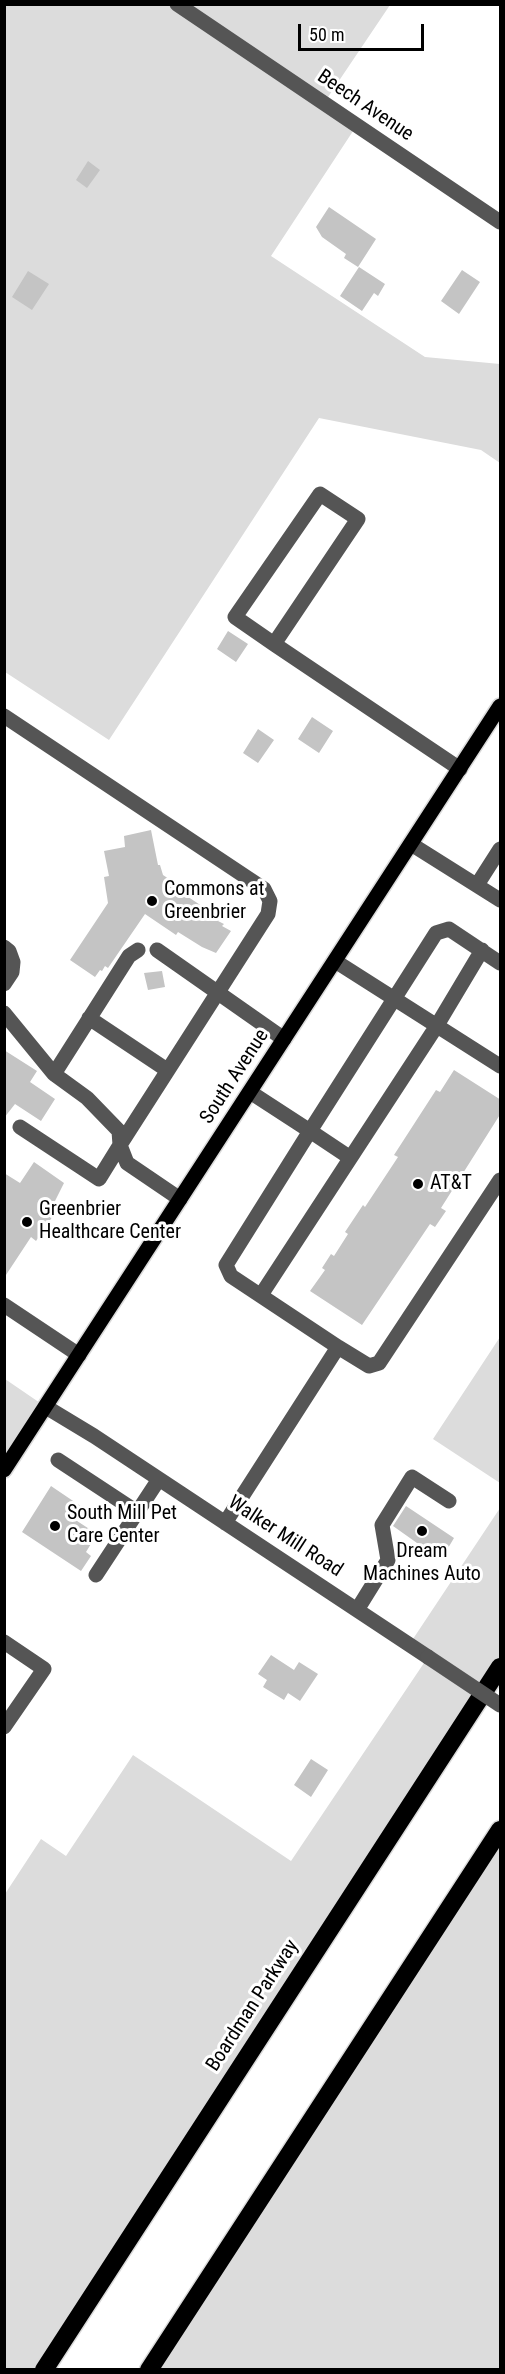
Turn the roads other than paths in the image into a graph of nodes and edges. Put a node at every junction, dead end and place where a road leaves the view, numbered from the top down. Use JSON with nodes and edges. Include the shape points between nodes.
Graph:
{"nodes":[{"id":1,"x":177,"y":4,"type":"edge"},
{"id":2,"x":501,"y":222,"type":"edge"},
{"id":3,"x":274,"y":644,"type":"junction"},
{"id":4,"x":501,"y":706,"type":"edge"},
{"id":5,"x":4,"y":716,"type":"edge"},
{"id":6,"x":460,"y":769,"type":"junction"},
{"id":7,"x":411,"y":844,"type":"junction"},
{"id":8,"x":501,"y":849,"type":"edge"},
{"id":9,"x":477,"y":885,"type":"junction"},
{"id":10,"x":501,"y":900,"type":"edge"},
{"id":11,"x":4,"y":947,"type":"edge"},
{"id":12,"x":138,"y":950,"type":"dead end"},
{"id":13,"x":157,"y":950,"type":"dead end"},
{"id":14,"x":482,"y":950,"type":"junction"},
{"id":15,"x":335,"y":961,"type":"junction"},
{"id":16,"x":501,"y":963,"type":"edge"},
{"id":17,"x":4,"y":984,"type":"edge"},
{"id":18,"x":217,"y":992,"type":"junction"},
{"id":19,"x":394,"y":999,"type":"junction"},
{"id":20,"x":4,"y":1013,"type":"edge"},
{"id":21,"x":89,"y":1018,"type":"junction"},
{"id":22,"x":436,"y":1027,"type":"junction"},
{"id":23,"x":284,"y":1039,"type":"junction"},
{"id":24,"x":501,"y":1066,"type":"edge"},
{"id":25,"x":168,"y":1070,"type":"junction"},
{"id":26,"x":54,"y":1074,"type":"junction"},
{"id":27,"x":250,"y":1092,"type":"junction"},
{"id":28,"x":20,"y":1126,"type":"dead end"},
{"id":29,"x":310,"y":1131,"type":"junction"},
{"id":30,"x":120,"y":1145,"type":"junction"},
{"id":31,"x":350,"y":1157,"type":"junction"},
{"id":32,"x":501,"y":1180,"type":"edge"},
{"id":33,"x":180,"y":1199,"type":"junction"},
{"id":34,"x":261,"y":1294,"type":"junction"},
{"id":35,"x":4,"y":1305,"type":"edge"},
{"id":36,"x":339,"y":1347,"type":"junction"},
{"id":37,"x":79,"y":1355,"type":"junction"},
{"id":38,"x":46,"y":1407,"type":"junction"},
{"id":39,"x":58,"y":1460,"type":"dead end"},
{"id":40,"x":4,"y":1470,"type":"edge"},
{"id":41,"x":159,"y":1479,"type":"junction"},
{"id":42,"x":449,"y":1501,"type":"dead end"},
{"id":43,"x":137,"y":1512,"type":"junction"},
{"id":44,"x":225,"y":1523,"type":"junction"},
{"id":45,"x":96,"y":1575,"type":"dead end"},
{"id":46,"x":357,"y":1610,"type":"junction"},
{"id":47,"x":4,"y":1642,"type":"edge"},
{"id":48,"x":501,"y":1668,"type":"edge"},
{"id":49,"x":501,"y":1705,"type":"edge"},
{"id":50,"x":4,"y":1727,"type":"edge"},
{"id":51,"x":501,"y":1830,"type":"edge"},
{"id":52,"x":44,"y":2370,"type":"edge"},
{"id":53,"x":150,"y":2370,"type":"edge"}],
"edges":[{"from":1,"to":2,"type":"street","name":"Beech Avenue"},
{"from":3,"to":3,"type":"street","via":[[235,617],[320,494],[358,519]]},
{"from":3,"to":6,"type":"street"},
{"from":4,"to":6,"type":"main road","name":"South Avenue"},
{"from":5,"to":18,"type":"street","via":[[264,889],[270,901],[268,914]]},
{"from":6,"to":7,"type":"main road","name":"South Avenue"},
{"from":7,"to":9,"type":"street"},
{"from":7,"to":15,"type":"main road","name":"South Avenue"},
{"from":8,"to":9,"type":"street"},
{"from":9,"to":10,"type":"street"},
{"from":11,"to":17,"type":"street","via":[[13,962]]},
{"from":12,"to":21,"type":"street","via":[[129,956]]},
{"from":13,"to":18,"type":"street"},
{"from":14,"to":16,"type":"street"},
{"from":14,"to":19,"type":"street","via":[[449,929],[436,933]]},
{"from":14,"to":22,"type":"street"},
{"from":15,"to":19,"type":"street"},
{"from":15,"to":23,"type":"main road","name":"South Avenue"},
{"from":18,"to":23,"type":"street"},
{"from":18,"to":25,"type":"street"},
{"from":19,"to":22,"type":"street"},
{"from":19,"to":29,"type":"street"},
{"from":20,"to":26,"type":"street"},
{"from":21,"to":25,"type":"street"},
{"from":21,"to":26,"type":"street"},
{"from":22,"to":24,"type":"street"},
{"from":22,"to":31,"type":"street"},
{"from":23,"to":27,"type":"main road","name":"South Avenue"},
{"from":25,"to":30,"type":"street"},
{"from":26,"to":30,"type":"street","via":[[87,1098],[119,1131]]},
{"from":27,"to":29,"type":"street"},
{"from":27,"to":33,"type":"main road","name":"South Avenue"},
{"from":28,"to":30,"type":"street","via":[[99,1179]]},
{"from":29,"to":31,"type":"street"},
{"from":29,"to":34,"type":"street","via":[[226,1265],[231,1276]]},
{"from":30,"to":33,"type":"street","via":[[127,1163]]},
{"from":31,"to":34,"type":"street"},
{"from":32,"to":36,"type":"street","via":[[379,1363],[369,1366]]},
{"from":33,"to":37,"type":"main road","name":"South Avenue"},
{"from":34,"to":36,"type":"street"},
{"from":35,"to":37,"type":"street"},
{"from":36,"to":44,"type":"street"},
{"from":37,"to":38,"type":"main road","name":"South Avenue"},
{"from":38,"to":40,"type":"main road","name":"South Avenue"},
{"from":38,"to":41,"type":"street","name":"Walker Mill Road"},
{"from":39,"to":43,"type":"street"},
{"from":41,"to":43,"type":"street"},
{"from":41,"to":44,"type":"street","name":"Walker Mill Road"},
{"from":42,"to":46,"type":"street","via":[[412,1477],[382,1524],[388,1560]]},
{"from":43,"to":45,"type":"street"},
{"from":44,"to":46,"type":"street","name":"Walker Mill Road"},
{"from":46,"to":49,"type":"street","name":"Walker Mill Road","bridge":true},
{"from":47,"to":50,"type":"street","via":[[44,1669]]},
{"from":48,"to":52,"type":"highway","name":"Boardman Parkway"},
{"from":51,"to":53,"type":"highway"}]}
